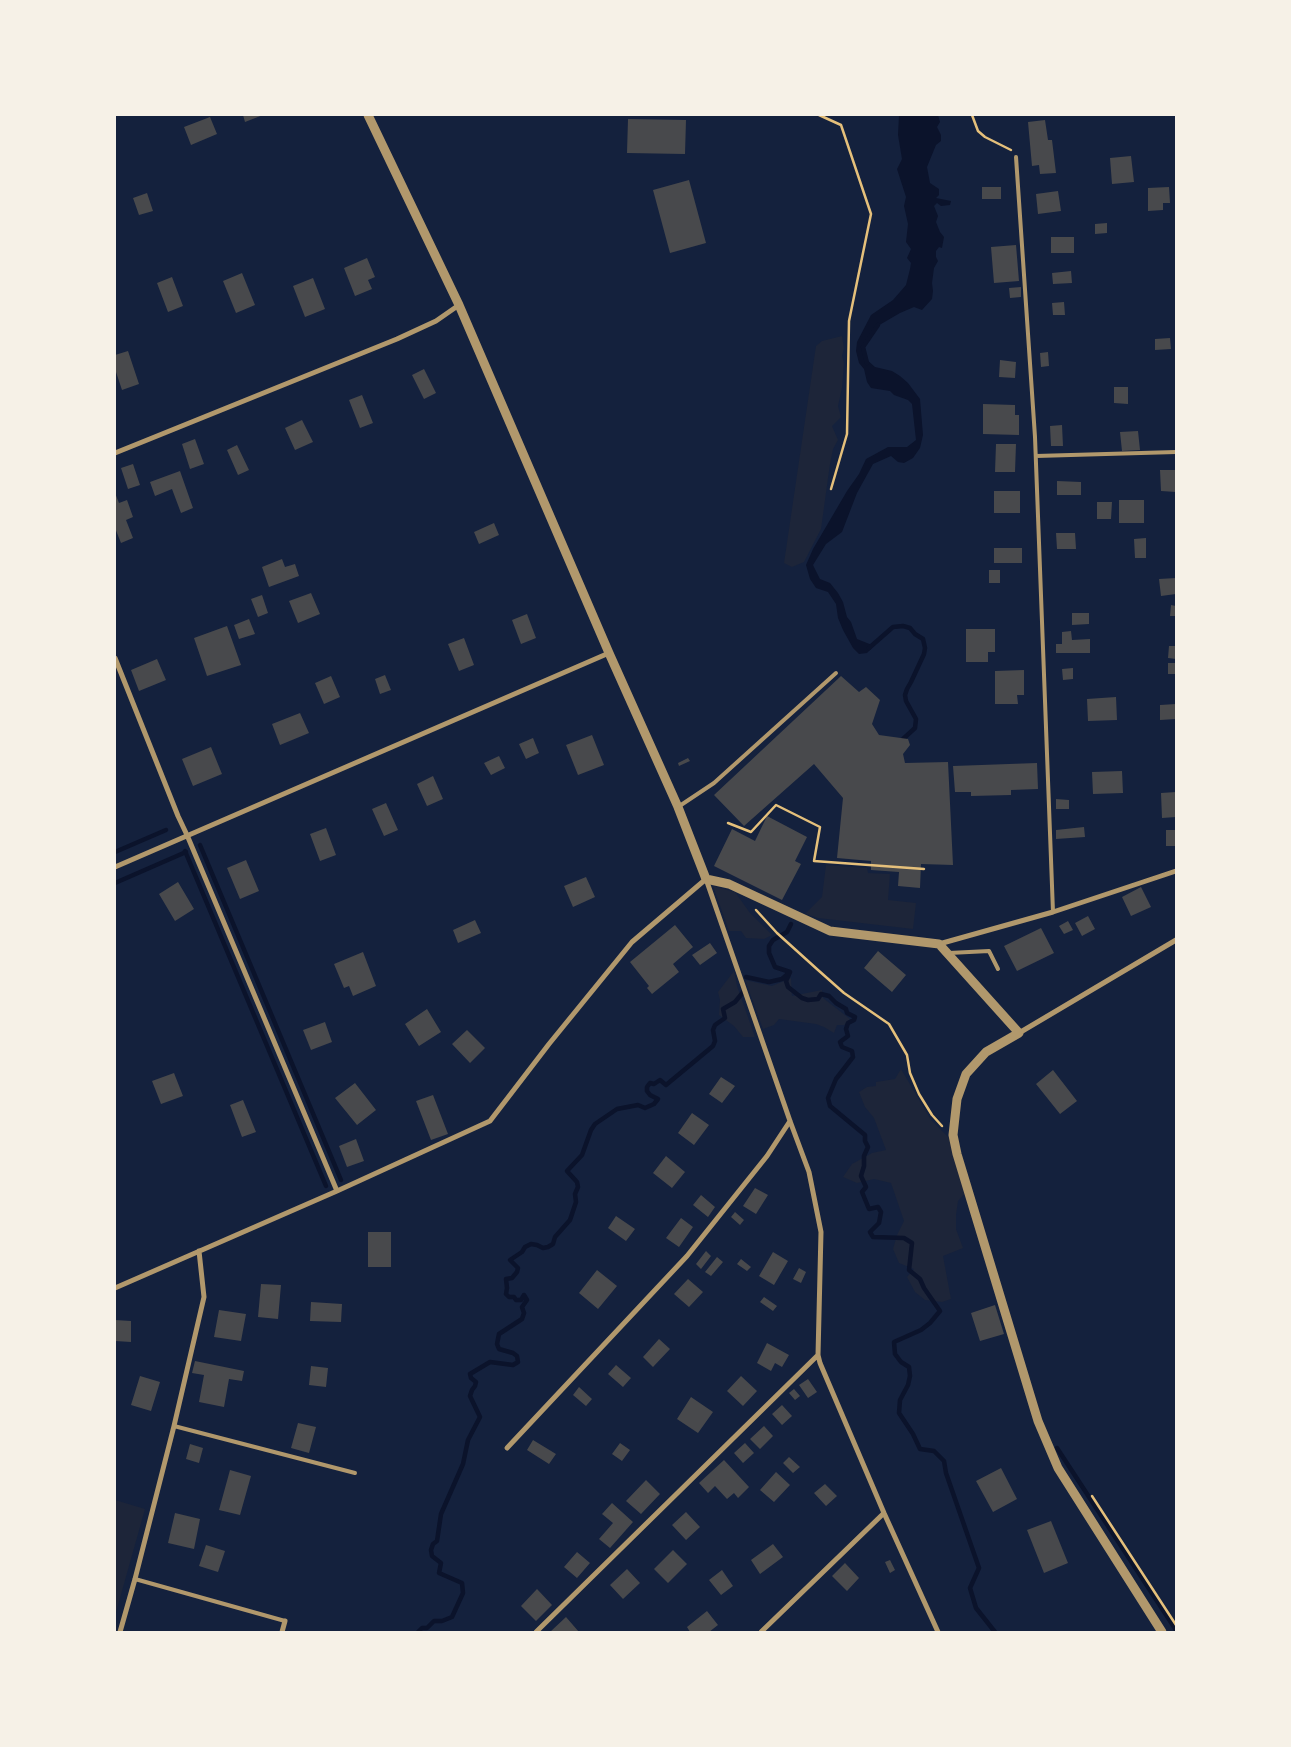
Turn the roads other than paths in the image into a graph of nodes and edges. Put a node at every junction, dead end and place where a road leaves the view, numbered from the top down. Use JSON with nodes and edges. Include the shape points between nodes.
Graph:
{"nodes":[{"id":1,"x":368,"y":115,"type":"edge"},
{"id":2,"x":1016,"y":157,"type":"road end"},
{"id":3,"x":459,"y":305,"type":"junction"},
{"id":4,"x":1176,"y":452,"type":"edge"},
{"id":5,"x":115,"y":453,"type":"edge"},
{"id":6,"x":1036,"y":456,"type":"junction"},
{"id":7,"x":609,"y":653,"type":"junction"},
{"id":8,"x":115,"y":658,"type":"edge"},
{"id":9,"x":836,"y":673,"type":"dead end"},
{"id":10,"x":678,"y":807,"type":"junction"},
{"id":11,"x":187,"y":835,"type":"junction"},
{"id":12,"x":115,"y":867,"type":"edge"},
{"id":13,"x":1176,"y":870,"type":"edge"},
{"id":14,"x":706,"y":879,"type":"junction"},
{"id":15,"x":1053,"y":912,"type":"junction"},
{"id":16,"x":1176,"y":940,"type":"edge"},
{"id":17,"x":939,"y":944,"type":"junction"},
{"id":18,"x":947,"y":953,"type":"junction"},
{"id":19,"x":998,"y":969,"type":"dead end"},
{"id":20,"x":1019,"y":1033,"type":"junction"},
{"id":21,"x":790,"y":1121,"type":"junction"},
{"id":22,"x":337,"y":1191,"type":"junction"},
{"id":23,"x":199,"y":1251,"type":"junction"},
{"id":24,"x":115,"y":1288,"type":"edge"},
{"id":25,"x":818,"y":1354,"type":"junction"},
{"id":26,"x":174,"y":1426,"type":"junction"},
{"id":27,"x":507,"y":1448,"type":"dead end"},
{"id":28,"x":354,"y":1473,"type":"dead end"},
{"id":29,"x":884,"y":1513,"type":"junction"},
{"id":30,"x":135,"y":1578,"type":"junction"},
{"id":31,"x":285,"y":1621,"type":"joint"},
{"id":32,"x":120,"y":1632,"type":"edge"},
{"id":33,"x":282,"y":1632,"type":"edge"},
{"id":34,"x":536,"y":1632,"type":"edge"},
{"id":35,"x":761,"y":1632,"type":"edge"},
{"id":36,"x":938,"y":1632,"type":"edge"},
{"id":37,"x":1162,"y":1632,"type":"edge"}],
"edges":[{"from":1,"to":3,"type":"street"},
{"from":2,"to":6,"type":"lane"},
{"from":3,"to":5,"type":"street","via":[[436,321],[397,339]]},
{"from":3,"to":7,"type":"street"},
{"from":4,"to":6,"type":"lane"},
{"from":6,"to":15,"type":"lane"},
{"from":7,"to":10,"type":"street"},
{"from":7,"to":11,"type":"street"},
{"from":8,"to":11,"type":"street"},
{"from":9,"to":10,"type":"lane","via":[[714,783]]},
{"from":10,"to":14,"type":"street"},
{"from":11,"to":12,"type":"street"},
{"from":11,"to":22,"type":"street"},
{"from":13,"to":15,"type":"street"},
{"from":14,"to":17,"type":"street","via":[[729,884],[830,931]]},
{"from":14,"to":21,"type":"street"},
{"from":14,"to":22,"type":"street","via":[[632,942],[490,1121]]},
{"from":15,"to":17,"type":"street"},
{"from":16,"to":20,"type":"street"},
{"from":17,"to":18,"type":"street"},
{"from":18,"to":19,"type":"lane","via":[[989,952]]},
{"from":18,"to":20,"type":"street"},
{"from":20,"to":37,"type":"street","via":[[986,1052],[966,1074],[957,1099],[953,1135],[957,1154],[1038,1421],[1058,1468]]},
{"from":21,"to":25,"type":"street","via":[[809,1172],[821,1232]]},
{"from":21,"to":27,"type":"street","via":[[767,1156],[687,1256]]},
{"from":22,"to":23,"type":"street"},
{"from":23,"to":24,"type":"street"},
{"from":23,"to":26,"type":"street","via":[[204,1297]]},
{"from":25,"to":29,"type":"street"},
{"from":25,"to":34,"type":"street"},
{"from":26,"to":28,"type":"lane"},
{"from":26,"to":30,"type":"street"},
{"from":29,"to":35,"type":"street"},
{"from":29,"to":36,"type":"street"},
{"from":30,"to":31,"type":"lane"},
{"from":30,"to":32,"type":"street"},
{"from":31,"to":33,"type":"street"}]}
